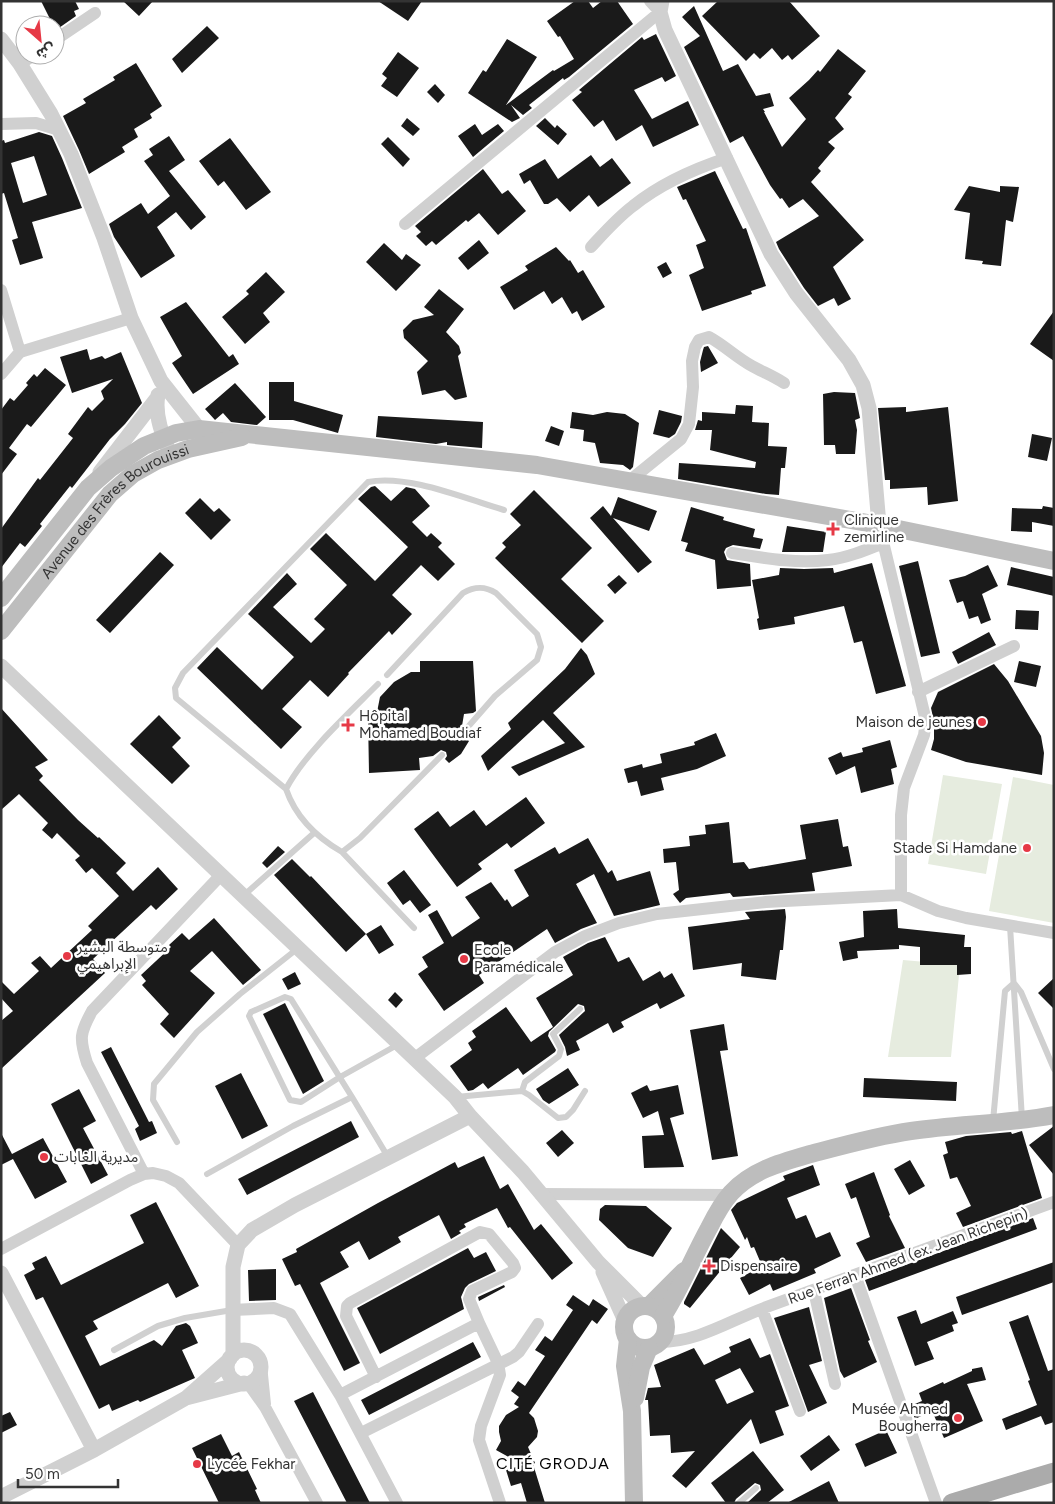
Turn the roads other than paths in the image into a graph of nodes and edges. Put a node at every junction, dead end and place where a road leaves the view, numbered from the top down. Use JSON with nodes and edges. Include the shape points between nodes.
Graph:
{"nodes":[{"id":1,"x":657,"y":5,"type":"edge"},
{"id":2,"x":95,"y":13,"type":"dead end"},
{"id":3,"x":65,"y":33,"type":"edge"},
{"id":4,"x":1,"y":39,"type":"edge"},
{"id":5,"x":15,"y":57,"type":"edge"},
{"id":6,"x":21,"y":65,"type":"edge"},
{"id":7,"x":1,"y":124,"type":"edge"},
{"id":8,"x":59,"y":130,"type":"junction"},
{"id":9,"x":727,"y":158,"type":"junction"},
{"id":10,"x":405,"y":224,"type":"dead end"},
{"id":11,"x":590,"y":247,"type":"dead end"},
{"id":12,"x":1,"y":290,"type":"edge"},
{"id":13,"x":131,"y":318,"type":"junction"},
{"id":14,"x":20,"y":352,"type":"junction"},
{"id":15,"x":1,"y":374,"type":"edge"},
{"id":16,"x":161,"y":381,"type":"junction"},
{"id":17,"x":784,"y":383,"type":"dead end"},
{"id":18,"x":157,"y":398,"type":"junction"},
{"id":19,"x":201,"y":437,"type":"junction"},
{"id":20,"x":163,"y":438,"type":"junction"},
{"id":21,"x":171,"y":456,"type":"junction"},
{"id":22,"x":628,"y":482,"type":"junction"},
{"id":23,"x":88,"y":488,"type":"junction"},
{"id":24,"x":504,"y":510,"type":"dead end"},
{"id":25,"x":879,"y":525,"type":"junction"},
{"id":26,"x":883,"y":543,"type":"junction"},
{"id":27,"x":732,"y":554,"type":"dead end"},
{"id":28,"x":1054,"y":561,"type":"edge"},
{"id":29,"x":1,"y":598,"type":"edge"},
{"id":30,"x":1,"y":631,"type":"edge"},
{"id":31,"x":1014,"y":646,"type":"dead end"},
{"id":32,"x":1,"y":666,"type":"edge"},
{"id":33,"x":387,"y":675,"type":"dead end"},
{"id":34,"x":378,"y":684,"type":"dead end"},
{"id":35,"x":918,"y":692,"type":"junction"},
{"id":36,"x":460,"y":736,"type":"dead end"},
{"id":37,"x":442,"y":755,"type":"dead end"},
{"id":38,"x":286,"y":789,"type":"junction"},
{"id":39,"x":314,"y":833,"type":"junction"},
{"id":40,"x":342,"y":852,"type":"junction"},
{"id":41,"x":221,"y":875,"type":"junction"},
{"id":42,"x":901,"y":894,"type":"junction"},
{"id":43,"x":243,"y":896,"type":"junction"},
{"id":44,"x":1010,"y":926,"type":"junction"},
{"id":45,"x":414,"y":928,"type":"dead end"},
{"id":46,"x":1054,"y":934,"type":"edge"},
{"id":47,"x":298,"y":948,"type":"junction"},
{"id":48,"x":1014,"y":984,"type":"junction"},
{"id":49,"x":580,"y":1009,"type":"dead end"},
{"id":50,"x":400,"y":1044,"type":"junction"},
{"id":51,"x":415,"y":1058,"type":"junction"},
{"id":52,"x":1054,"y":1069,"type":"edge"},
{"id":53,"x":340,"y":1077,"type":"junction"},
{"id":54,"x":522,"y":1091,"type":"junction"},
{"id":55,"x":585,"y":1091,"type":"dead end"},
{"id":56,"x":352,"y":1097,"type":"junction"},
{"id":57,"x":455,"y":1097,"type":"junction"},
{"id":58,"x":1054,"y":1115,"type":"edge"},
{"id":59,"x":470,"y":1116,"type":"junction"},
{"id":60,"x":1022,"y":1120,"type":"junction"},
{"id":61,"x":993,"y":1123,"type":"junction"},
{"id":62,"x":177,"y":1142,"type":"dead end"},
{"id":63,"x":388,"y":1158,"type":"junction"},
{"id":64,"x":144,"y":1174,"type":"junction"},
{"id":65,"x":207,"y":1174,"type":"dead end"},
{"id":66,"x":540,"y":1194,"type":"junction"},
{"id":67,"x":729,"y":1195,"type":"junction"},
{"id":68,"x":1054,"y":1202,"type":"edge"},
{"id":69,"x":238,"y":1245,"type":"junction"},
{"id":70,"x":1,"y":1249,"type":"edge"},
{"id":71,"x":598,"y":1262,"type":"junction"},
{"id":72,"x":1,"y":1273,"type":"edge"},
{"id":73,"x":855,"y":1276,"type":"junction"},
{"id":74,"x":814,"y":1291,"type":"junction"},
{"id":75,"x":651,"y":1309,"type":"junction"},
{"id":76,"x":762,"y":1309,"type":"junction"},
{"id":77,"x":233,"y":1315,"type":"junction"},
{"id":78,"x":625,"y":1321,"type":"junction"},
{"id":79,"x":479,"y":1323,"type":"junction"},
{"id":80,"x":538,"y":1324,"type":"dead end"},
{"id":81,"x":628,"y":1339,"type":"junction"},
{"id":82,"x":654,"y":1345,"type":"junction"},
{"id":83,"x":114,"y":1350,"type":"dead end"},
{"id":84,"x":231,"y":1357,"type":"junction"},
{"id":85,"x":258,"y":1359,"type":"junction"},
{"id":86,"x":498,"y":1363,"type":"junction"},
{"id":87,"x":376,"y":1377,"type":"junction"},
{"id":88,"x":246,"y":1383,"type":"junction"},
{"id":89,"x":835,"y":1384,"type":"dead end"},
{"id":90,"x":340,"y":1395,"type":"junction"},
{"id":91,"x":186,"y":1398,"type":"junction"},
{"id":92,"x":265,"y":1407,"type":"junction"},
{"id":93,"x":632,"y":1411,"type":"junction"},
{"id":94,"x":800,"y":1412,"type":"dead end"},
{"id":95,"x":361,"y":1433,"type":"junction"},
{"id":96,"x":94,"y":1450,"type":"junction"},
{"id":97,"x":1054,"y":1472,"type":"edge"},
{"id":98,"x":756,"y":1488,"type":"dead end"},
{"id":99,"x":1,"y":1497,"type":"edge"},
{"id":100,"x":317,"y":1503,"type":"edge"},
{"id":101,"x":398,"y":1503,"type":"edge"},
{"id":102,"x":500,"y":1503,"type":"edge"},
{"id":103,"x":634,"y":1503,"type":"edge"},
{"id":104,"x":739,"y":1503,"type":"edge"},
{"id":105,"x":936,"y":1503,"type":"edge"},
{"id":106,"x":952,"y":1503,"type":"edge"}],
"edges":[{"from":1,"to":9,"type":"street","via":[[665,30]]},
{"from":1,"to":10,"type":"street","via":[[598,62]]},
{"from":2,"to":3,"type":"street"},
{"from":4,"to":5,"type":"street"},
{"from":6,"to":8,"type":"street"},
{"from":7,"to":8,"type":"street","via":[[36,123]]},
{"from":8,"to":13,"type":"street","via":[[104,238]]},
{"from":9,"to":11,"type":"street","via":[[652,191]]},
{"from":9,"to":25,"type":"street","via":[[771,254],[796,294],[849,360],[863,385],[869,408]]},
{"from":12,"to":14,"type":"street"},
{"from":13,"to":14,"type":"street"},
{"from":13,"to":16,"type":"street"},
{"from":14,"to":15,"type":"street"},
{"from":16,"to":18,"type":"street"},
{"from":16,"to":19,"type":"street"},
{"from":17,"to":22,"type":"street","via":[[752,366],[717,341],[709,337],[699,340],[692,361],[689,424],[681,439]]},
{"from":18,"to":20,"type":"street"},
{"from":18,"to":23,"type":"street"},
{"from":19,"to":20,"type":"main road","via":[[176,433]]},
{"from":19,"to":21,"type":"main road","name":"Avenue des Frères Bourouissi"},
{"from":19,"to":22,"type":"main road","via":[[255,434],[537,465]]},
{"from":20,"to":21,"type":"street"},
{"from":20,"to":23,"type":"main road","via":[[144,446]]},
{"from":21,"to":30,"type":"main road","name":"Avenue des Frères Bourouissi","via":[[133,474],[110,494]]},
{"from":22,"to":25,"type":"main road"},
{"from":23,"to":29,"type":"main road"},
{"from":24,"to":38,"type":"lane","via":[[417,484],[368,482],[183,673],[175,688],[176,698]]},
{"from":25,"to":26,"type":"street"},
{"from":25,"to":28,"type":"main road"},
{"from":26,"to":27,"type":"street","via":[[829,560],[787,561]]},
{"from":26,"to":35,"type":"street"},
{"from":31,"to":35,"type":"street"},
{"from":32,"to":41,"type":"street"},
{"from":33,"to":36,"type":"lane","via":[[464,593],[476,587],[496,593],[537,634],[540,654],[532,665],[495,696]]},
{"from":34,"to":38,"type":"lane","via":[[294,773]]},
{"from":35,"to":42,"type":"street","via":[[926,721],[904,788]]},
{"from":37,"to":40,"type":"lane"},
{"from":38,"to":39,"type":"lane","via":[[292,806]]},
{"from":39,"to":40,"type":"lane"},
{"from":39,"to":43,"type":"lane"},
{"from":40,"to":45,"type":"lane"},
{"from":41,"to":43,"type":"street"},
{"from":41,"to":64,"type":"street","via":[[92,1011],[82,1029],[81,1046],[87,1063]]},
{"from":42,"to":44,"type":"street","via":[[938,911]]},
{"from":42,"to":51,"type":"street","via":[[766,902],[657,914],[619,923],[555,952]]},
{"from":43,"to":47,"type":"street"},
{"from":44,"to":46,"type":"street"},
{"from":44,"to":48,"type":"lane"},
{"from":47,"to":50,"type":"street"},
{"from":47,"to":62,"type":"lane","via":[[197,1032],[154,1084],[153,1100]]},
{"from":48,"to":52,"type":"lane","via":[[1021,992]]},
{"from":48,"to":60,"type":"lane"},
{"from":48,"to":61,"type":"lane","via":[[1005,991]]},
{"from":49,"to":54,"type":"lane","via":[[553,1034],[561,1049],[559,1056],[525,1082]]},
{"from":50,"to":51,"type":"street"},
{"from":50,"to":53,"type":"lane"},
{"from":51,"to":57,"type":"street"},
{"from":53,"to":53,"type":"lane","via":[[291,999],[285,997],[251,1012],[249,1016],[290,1100],[301,1102]]},
{"from":53,"to":56,"type":"lane"},
{"from":54,"to":55,"type":"lane","via":[[558,1118],[566,1117],[573,1110]]},
{"from":54,"to":57,"type":"lane"},
{"from":56,"to":63,"type":"lane"},
{"from":56,"to":65,"type":"lane"},
{"from":57,"to":59,"type":"street"},
{"from":58,"to":60,"type":"main road"},
{"from":59,"to":63,"type":"street"},
{"from":59,"to":66,"type":"street"},
{"from":60,"to":61,"type":"main road"},
{"from":61,"to":67,"type":"main road","via":[[910,1131],[832,1148],[763,1169]]},
{"from":63,"to":69,"type":"street","via":[[252,1230]]},
{"from":64,"to":69,"type":"street","via":[[166,1176],[179,1183]]},
{"from":64,"to":70,"type":"street"},
{"from":66,"to":67,"type":"street"},
{"from":66,"to":71,"type":"street"},
{"from":67,"to":75,"type":"main road","via":[[688,1267]]},
{"from":68,"to":73,"type":"street","name":"Rue Ferrah Ahmed (ex. Jean Richepin)"},
{"from":69,"to":77,"type":"street","via":[[233,1267]]},
{"from":71,"to":75,"type":"street"},
{"from":71,"to":78,"type":"street"},
{"from":72,"to":96,"type":"street"},
{"from":73,"to":74,"type":"street","name":"Rue Ferrah Ahmed (ex. Jean Richepin)"},
{"from":73,"to":105,"type":"street"},
{"from":74,"to":76,"type":"street","name":"Rue Ferrah Ahmed (ex. Jean Richepin)"},
{"from":74,"to":89,"type":"street"},
{"from":75,"to":78,"type":"main road","via":[[632,1311]]},
{"from":75,"to":82,"type":"main road","via":[[666,1326],[666,1332]]},
{"from":76,"to":82,"type":"street","name":"Rue Ferrah Ahmed (ex. Jean Richepin)","via":[[699,1336]]},
{"from":76,"to":94,"type":"street"},
{"from":77,"to":83,"type":"lane","via":[[185,1318],[158,1326]]},
{"from":77,"to":84,"type":"street"},
{"from":77,"to":85,"type":"street"},
{"from":77,"to":90,"type":"street","via":[[274,1308],[290,1314]]},
{"from":78,"to":81,"type":"main road"},
{"from":79,"to":86,"type":"street"},
{"from":79,"to":87,"type":"street"},
{"from":79,"to":87,"type":"street","via":[[469,1299],[472,1291],[515,1268],[489,1234],[480,1232],[347,1306],[346,1316]]},
{"from":80,"to":86,"type":"street","via":[[520,1352]]},
{"from":81,"to":82,"type":"main road","via":[[637,1346]]},
{"from":81,"to":93,"type":"main road","via":[[625,1366]]},
{"from":82,"to":93,"type":"main road","via":[[638,1378]]},
{"from":84,"to":85,"type":"street","via":[[244,1350]]},
{"from":84,"to":88,"type":"street","via":[[227,1367],[230,1374],[233,1379]]},
{"from":84,"to":91,"type":"street"},
{"from":85,"to":88,"type":"street","via":[[258,1377]]},
{"from":85,"to":92,"type":"street"},
{"from":86,"to":95,"type":"street"},
{"from":86,"to":102,"type":"street","via":[[500,1375],[479,1440]]},
{"from":87,"to":90,"type":"street"},
{"from":88,"to":91,"type":"street"},
{"from":88,"to":92,"type":"street"},
{"from":90,"to":95,"type":"street"},
{"from":91,"to":96,"type":"street"},
{"from":92,"to":100,"type":"street"},
{"from":93,"to":103,"type":"main road"},
{"from":95,"to":101,"type":"street"},
{"from":96,"to":99,"type":"street"},
{"from":97,"to":106,"type":"main road"},
{"from":98,"to":104,"type":"lane"}]}
